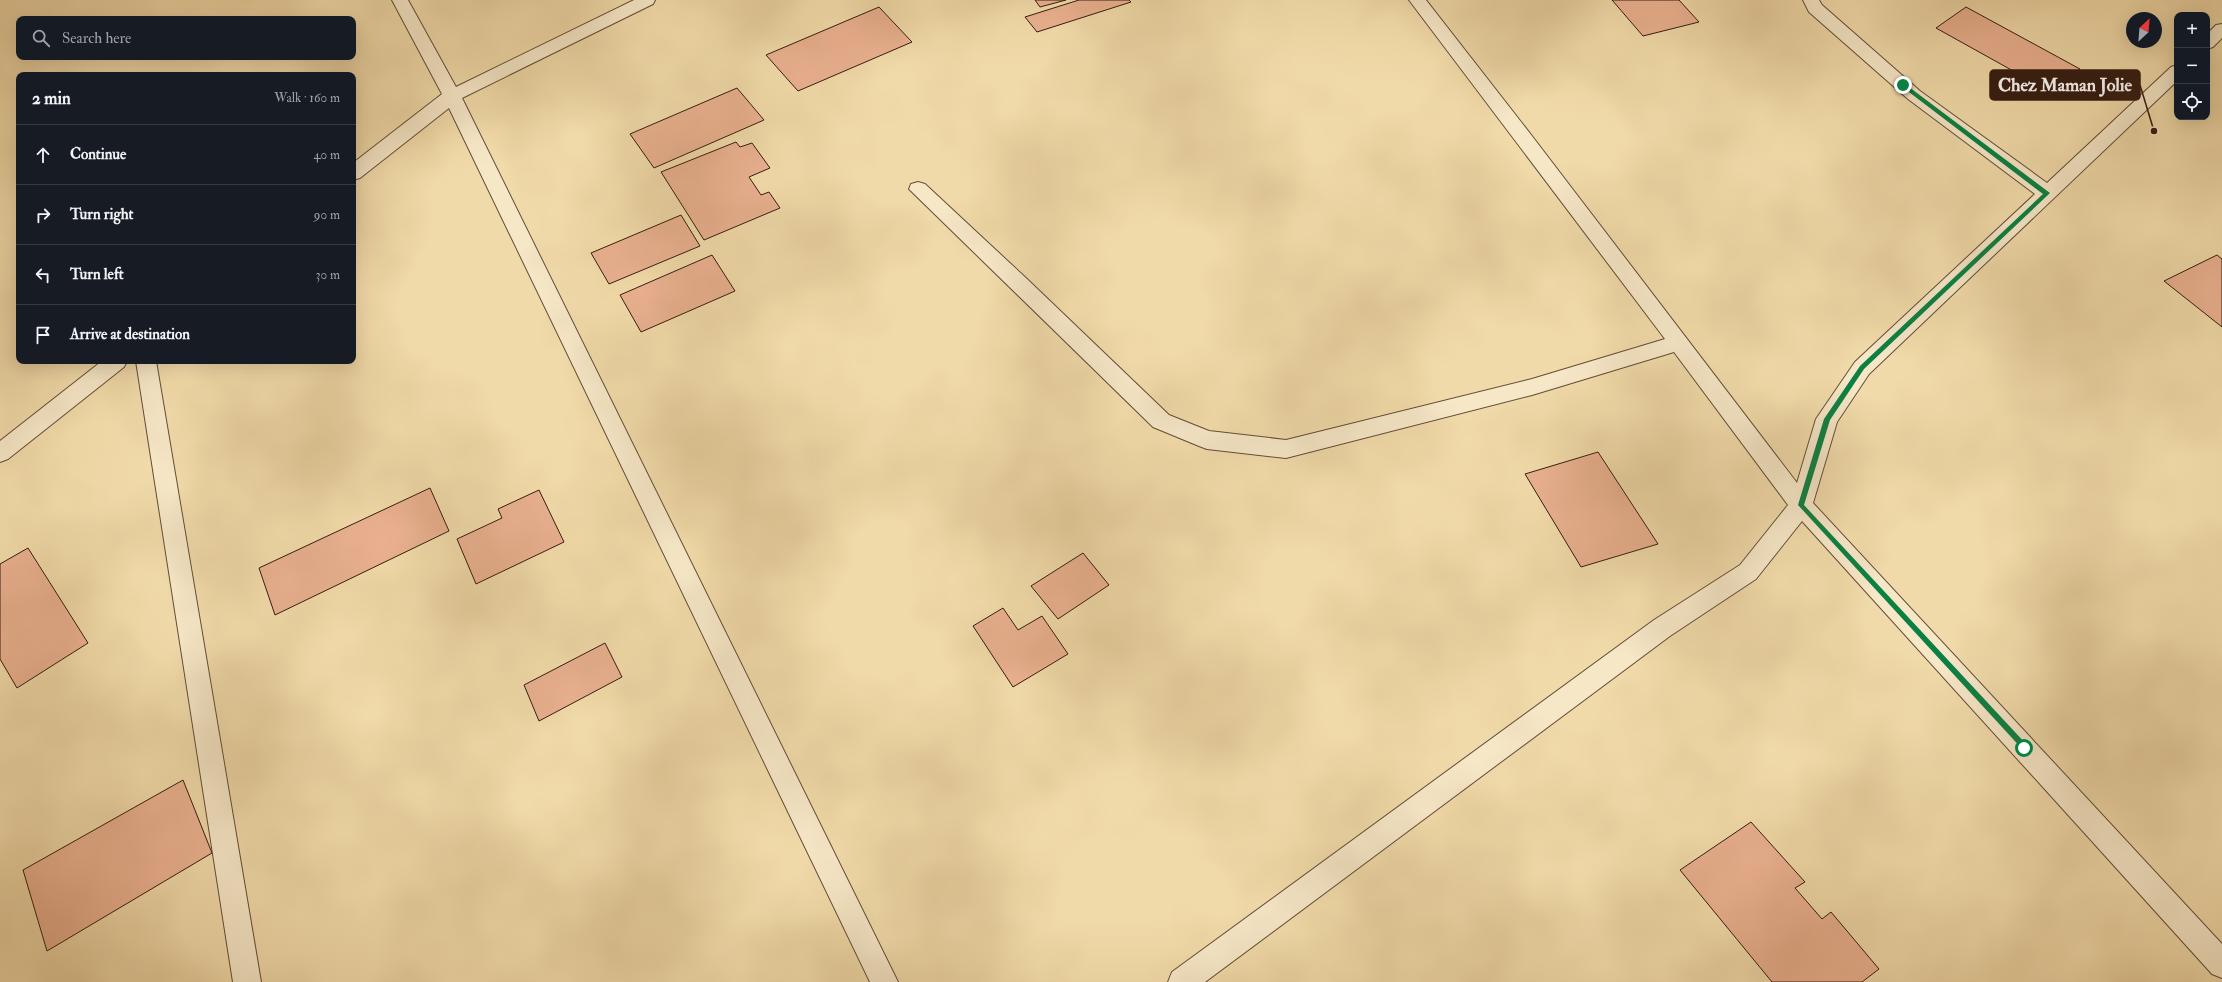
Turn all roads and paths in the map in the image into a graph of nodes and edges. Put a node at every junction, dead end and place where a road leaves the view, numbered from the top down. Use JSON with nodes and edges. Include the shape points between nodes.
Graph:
{"nodes":[{"id":1,"x":400,"y":0,"type":"edge"},
{"id":2,"x":647,"y":0,"type":"edge"},
{"id":3,"x":1417,"y":0,"type":"edge"},
{"id":4,"x":1811,"y":0,"type":"edge"},
{"id":5,"x":2222,"y":29,"type":"edge"},
{"id":6,"x":2210,"y":40,"type":"edge"},
{"id":7,"x":2174,"y":74,"type":"edge"},
{"id":8,"x":452,"y":96,"type":"junction"},
{"id":9,"x":356,"y":171,"type":"edge"},
{"id":10,"x":918,"y":189,"type":"dead end"},
{"id":11,"x":2047,"y":193,"type":"junction"},
{"id":12,"x":1678,"y":343,"type":"junction"},
{"id":13,"x":113,"y":364,"type":"edge"},
{"id":14,"x":146,"y":364,"type":"edge"},
{"id":15,"x":0,"y":453,"type":"edge"},
{"id":16,"x":1801,"y":505,"type":"junction"},
{"id":17,"x":2222,"y":964,"type":"edge"},
{"id":18,"x":247,"y":982,"type":"edge"},
{"id":19,"x":884,"y":982,"type":"edge"},
{"id":20,"x":1182,"y":982,"type":"edge"}],
"edges":[{"from":1,"to":8,"type":"street"},
{"from":2,"to":8,"type":"street"},
{"from":3,"to":12,"type":"street"},
{"from":4,"to":11,"type":"street","via":[[1815,8],[1914,95]]},
{"from":5,"to":6,"type":"street"},
{"from":7,"to":11,"type":"street"},
{"from":8,"to":9,"type":"street"},
{"from":8,"to":19,"type":"street"},
{"from":10,"to":12,"type":"street","via":[[1161,421],[1207,440],[1286,449],[1532,387]]},
{"from":11,"to":16,"type":"street","via":[[1862,368],[1827,419]]},
{"from":12,"to":16,"type":"street"},
{"from":13,"to":15,"type":"street"},
{"from":14,"to":18,"type":"street"},
{"from":16,"to":17,"type":"street"},
{"from":16,"to":20,"type":"street","via":[[1748,572],[1662,628]]}]}
